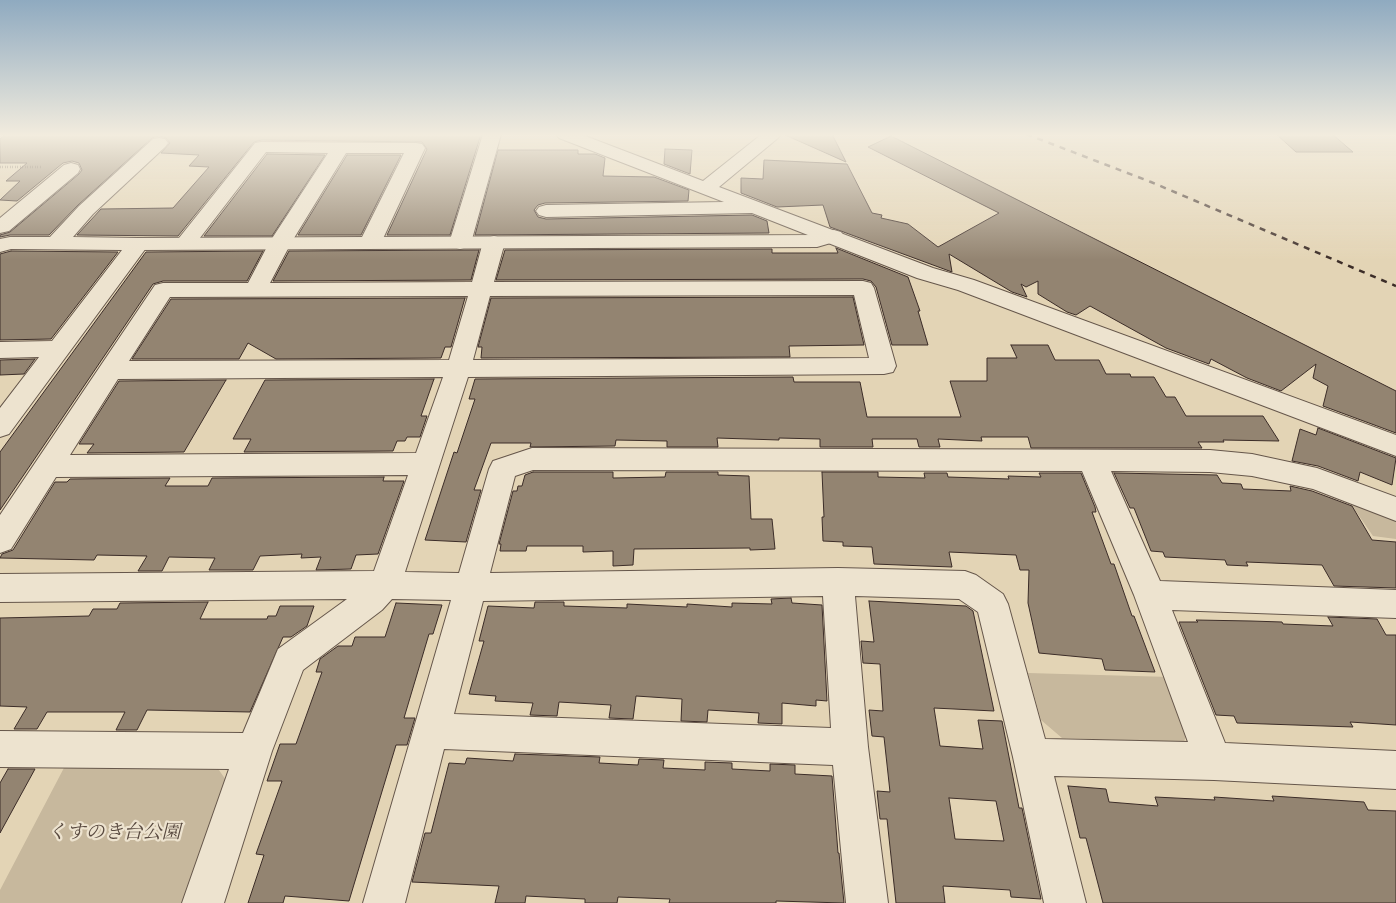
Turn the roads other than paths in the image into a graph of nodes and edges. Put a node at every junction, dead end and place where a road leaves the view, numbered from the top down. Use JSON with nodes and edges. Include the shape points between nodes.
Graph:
{"nodes":[{"id":1,"x":64,"y":176,"type":"edge"},
{"id":2,"x":123,"y":176,"type":"edge"},
{"id":3,"x":238,"y":176,"type":"edge"},
{"id":4,"x":322,"y":176,"type":"edge"},
{"id":5,"x":402,"y":176,"type":"edge"},
{"id":6,"x":480,"y":176,"type":"edge"},
{"id":7,"x":678,"y":176,"type":"edge"},
{"id":8,"x":720,"y":176,"type":"edge"},
{"id":9,"x":707,"y":187,"type":"junction"},
{"id":10,"x":758,"y":206,"type":"junction"},
{"id":11,"x":546,"y":211,"type":"dead end"},
{"id":12,"x":3,"y":236,"type":"edge"},
{"id":13,"x":834,"y":236,"type":"junction"},
{"id":14,"x":370,"y":242,"type":"junction"},
{"id":15,"x":494,"y":242,"type":"junction"},
{"id":16,"x":56,"y":243,"type":"junction"},
{"id":17,"x":186,"y":243,"type":"junction"},
{"id":18,"x":280,"y":243,"type":"junction"},
{"id":19,"x":460,"y":243,"type":"junction"},
{"id":20,"x":138,"y":244,"type":"junction"},
{"id":21,"x":480,"y":288,"type":"junction"},
{"id":22,"x":255,"y":290,"type":"junction"},
{"id":23,"x":58,"y":349,"type":"junction"},
{"id":24,"x":0,"y":350,"type":"edge"},
{"id":25,"x":459,"y":367,"type":"junction"},
{"id":26,"x":112,"y":370,"type":"junction"},
{"id":27,"x":0,"y":427,"type":"edge"},
{"id":28,"x":1396,"y":446,"type":"edge"},
{"id":29,"x":1092,"y":460,"type":"junction"},
{"id":30,"x":427,"y":464,"type":"junction"},
{"id":31,"x":48,"y":466,"type":"junction"},
{"id":32,"x":1396,"y":509,"type":"edge"},
{"id":33,"x":0,"y":540,"type":"edge"},
{"id":34,"x":838,"y":582,"type":"junction"},
{"id":35,"x":385,"y":585,"type":"junction"},
{"id":36,"x":470,"y":587,"type":"junction"},
{"id":37,"x":0,"y":588,"type":"edge"},
{"id":38,"x":1150,"y":596,"type":"junction"},
{"id":39,"x":1396,"y":604,"type":"edge"},
{"id":40,"x":430,"y":731,"type":"junction"},
{"id":41,"x":850,"y":747,"type":"junction"},
{"id":42,"x":0,"y":749,"type":"edge"},
{"id":43,"x":254,"y":751,"type":"junction"},
{"id":44,"x":1031,"y":757,"type":"junction"},
{"id":45,"x":1214,"y":760,"type":"junction"},
{"id":46,"x":1396,"y":770,"type":"edge"},
{"id":47,"x":203,"y":903,"type":"edge"},
{"id":48,"x":384,"y":903,"type":"edge"},
{"id":49,"x":867,"y":903,"type":"edge"},
{"id":50,"x":1065,"y":903,"type":"edge"}],
"edges":[{"from":1,"to":12,"type":"street"},
{"from":2,"to":16,"type":"street"},
{"from":3,"to":17,"type":"street"},
{"from":4,"to":18,"type":"street"},
{"from":5,"to":14,"type":"street"},
{"from":6,"to":19,"type":"street"},
{"from":7,"to":9,"type":"street"},
{"from":8,"to":9,"type":"street"},
{"from":9,"to":10,"type":"street"},
{"from":10,"to":11,"type":"street","via":[[746,209]]},
{"from":10,"to":13,"type":"street"},
{"from":12,"to":16,"type":"street"},
{"from":13,"to":15,"type":"street","via":[[817,241]]},
{"from":13,"to":28,"type":"street"},
{"from":14,"to":18,"type":"street"},
{"from":14,"to":19,"type":"street"},
{"from":15,"to":19,"type":"street"},
{"from":15,"to":21,"type":"street"},
{"from":16,"to":20,"type":"street"},
{"from":17,"to":18,"type":"street"},
{"from":17,"to":20,"type":"street"},
{"from":18,"to":22,"type":"street"},
{"from":20,"to":23,"type":"street"},
{"from":21,"to":22,"type":"street"},
{"from":21,"to":25,"type":"street"},
{"from":21,"to":25,"type":"street","via":[[863,288],[884,366]]},
{"from":22,"to":26,"type":"street","via":[[164,290]]},
{"from":23,"to":24,"type":"street"},
{"from":23,"to":27,"type":"street"},
{"from":25,"to":26,"type":"street"},
{"from":25,"to":30,"type":"street"},
{"from":26,"to":31,"type":"street"},
{"from":29,"to":32,"type":"street","via":[[1210,460],[1252,465],[1317,480]]},
{"from":29,"to":36,"type":"street","via":[[532,459],[504,469]]},
{"from":29,"to":38,"type":"street"},
{"from":30,"to":31,"type":"street"},
{"from":30,"to":35,"type":"street"},
{"from":31,"to":33,"type":"street"},
{"from":34,"to":36,"type":"street"},
{"from":34,"to":41,"type":"street"},
{"from":34,"to":44,"type":"street","via":[[965,585],[992,604]]},
{"from":35,"to":36,"type":"street"},
{"from":35,"to":37,"type":"street"},
{"from":35,"to":43,"type":"street","via":[[371,600],[290,660]]},
{"from":36,"to":40,"type":"street"},
{"from":38,"to":39,"type":"street"},
{"from":38,"to":45,"type":"street"},
{"from":40,"to":41,"type":"street"},
{"from":40,"to":48,"type":"street"},
{"from":41,"to":49,"type":"street"},
{"from":42,"to":43,"type":"street"},
{"from":43,"to":47,"type":"street"},
{"from":44,"to":45,"type":"street"},
{"from":44,"to":50,"type":"street"},
{"from":45,"to":46,"type":"street"}]}
